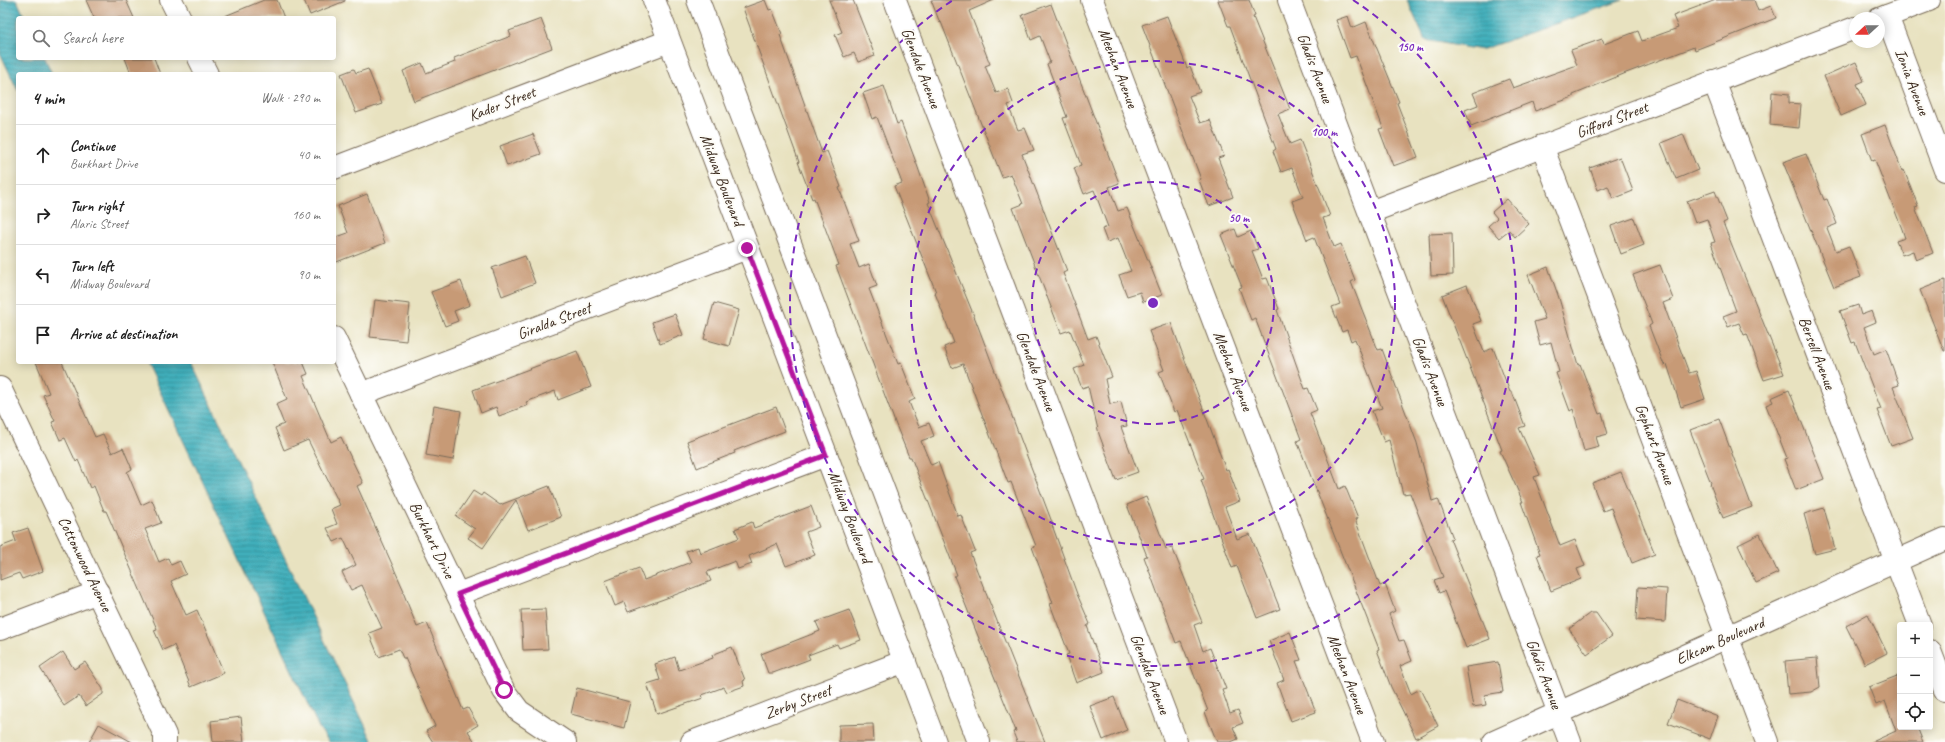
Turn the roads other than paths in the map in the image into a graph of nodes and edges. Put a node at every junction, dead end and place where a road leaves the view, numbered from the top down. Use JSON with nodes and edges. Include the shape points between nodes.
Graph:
{"nodes":[{"id":1,"x":171,"y":0,"type":"edge"},
{"id":2,"x":654,"y":0,"type":"edge"},
{"id":3,"x":698,"y":0,"type":"edge"},
{"id":4,"x":895,"y":0,"type":"edge"},
{"id":5,"x":1092,"y":0,"type":"edge"},
{"id":6,"x":1290,"y":0,"type":"edge"},
{"id":7,"x":1929,"y":0,"type":"edge"},
{"id":8,"x":179,"y":16,"type":"edge"},
{"id":9,"x":1885,"y":17,"type":"edge"},
{"id":10,"x":1885,"y":23,"type":"edge"},
{"id":11,"x":1849,"y":30,"type":"edge"},
{"id":12,"x":670,"y":41,"type":"junction"},
{"id":13,"x":200,"y":60,"type":"edge"},
{"id":14,"x":206,"y":72,"type":"edge"},
{"id":15,"x":1714,"y":81,"type":"junction"},
{"id":16,"x":1542,"y":146,"type":"junction"},
{"id":17,"x":336,"y":167,"type":"edge"},
{"id":18,"x":1945,"y":170,"type":"edge"},
{"id":19,"x":1370,"y":212,"type":"junction"},
{"id":20,"x":747,"y":248,"type":"junction"},
{"id":21,"x":336,"y":342,"type":"edge"},
{"id":22,"x":1,"y":391,"type":"edge"},
{"id":23,"x":361,"y":394,"type":"junction"},
{"id":24,"x":826,"y":455,"type":"junction"},
{"id":25,"x":1945,"y":539,"type":"edge"},
{"id":26,"x":1896,"y":561,"type":"junction"},
{"id":27,"x":98,"y":592,"type":"junction"},
{"id":28,"x":458,"y":594,"type":"junction"},
{"id":29,"x":1919,"y":622,"type":"edge"},
{"id":30,"x":0,"y":629,"type":"edge"},
{"id":31,"x":1728,"y":637,"type":"junction"},
{"id":32,"x":1933,"y":658,"type":"edge"},
{"id":33,"x":905,"y":661,"type":"junction"},
{"id":34,"x":1945,"y":690,"type":"edge"},
{"id":35,"x":1559,"y":713,"type":"junction"},
{"id":36,"x":165,"y":742,"type":"edge"},
{"id":37,"x":565,"y":742,"type":"edge"},
{"id":38,"x":692,"y":742,"type":"edge"},
{"id":39,"x":935,"y":742,"type":"edge"},
{"id":40,"x":979,"y":742,"type":"edge"},
{"id":41,"x":1176,"y":742,"type":"edge"},
{"id":42,"x":1373,"y":742,"type":"edge"},
{"id":43,"x":1494,"y":742,"type":"edge"},
{"id":44,"x":1570,"y":742,"type":"edge"},
{"id":45,"x":1767,"y":742,"type":"edge"}],
"edges":[{"from":1,"to":8,"type":"street"},
{"from":2,"to":12,"type":"street","name":"Midway Boulevard"},
{"from":3,"to":40,"type":"street"},
{"from":4,"to":41,"type":"street","name":"Glendale Avenue"},
{"from":5,"to":42,"type":"street","name":"Meehan Avenue"},
{"from":6,"to":19,"type":"street","name":"Gladis Avenue"},
{"from":7,"to":9,"type":"street"},
{"from":10,"to":18,"type":"street","name":"Ionia Avenue"},
{"from":11,"to":15,"type":"street","name":"Gifford Street"},
{"from":12,"to":17,"type":"street","name":"Kader Street"},
{"from":12,"to":20,"type":"street","name":"Midway Boulevard"},
{"from":13,"to":14,"type":"street"},
{"from":15,"to":16,"type":"street","name":"Gifford Street"},
{"from":15,"to":26,"type":"street","name":"Bersell Avenue"},
{"from":16,"to":19,"type":"street","name":"Gifford Street"},
{"from":16,"to":31,"type":"street","name":"Gephart Avenue"},
{"from":19,"to":35,"type":"street","name":"Gladis Avenue"},
{"from":20,"to":23,"type":"street","name":"Giralda Street"},
{"from":20,"to":24,"type":"street","name":"Midway Boulevard"},
{"from":21,"to":23,"type":"street","name":"Burkhart Drive"},
{"from":22,"to":27,"type":"street","name":"Cottonwood Avenue"},
{"from":23,"to":28,"type":"street","name":"Burkhart Drive"},
{"from":24,"to":28,"type":"street"},
{"from":24,"to":33,"type":"street","name":"Midway Boulevard"},
{"from":25,"to":26,"type":"street","name":"Elkcam Boulevard"},
{"from":26,"to":29,"type":"street","name":"Bersell Avenue"},
{"from":26,"to":31,"type":"street","name":"Elkcam Boulevard"},
{"from":27,"to":30,"type":"street"},
{"from":27,"to":36,"type":"street","name":"Cottonwood Avenue","via":[[165,735]]},
{"from":28,"to":37,"type":"street","name":"Burkhart Drive","via":[[504,690],[519,711]]},
{"from":31,"to":35,"type":"street","name":"Elkcam Boulevard"},
{"from":31,"to":45,"type":"street","name":"Gephart Avenue"},
{"from":32,"to":34,"type":"street"},
{"from":33,"to":38,"type":"street","name":"Zerby Street"},
{"from":33,"to":39,"type":"street","name":"Midway Boulevard"},
{"from":35,"to":43,"type":"street","name":"Elkcam Boulevard"},
{"from":35,"to":44,"type":"street","name":"Gladis Avenue"}]}
